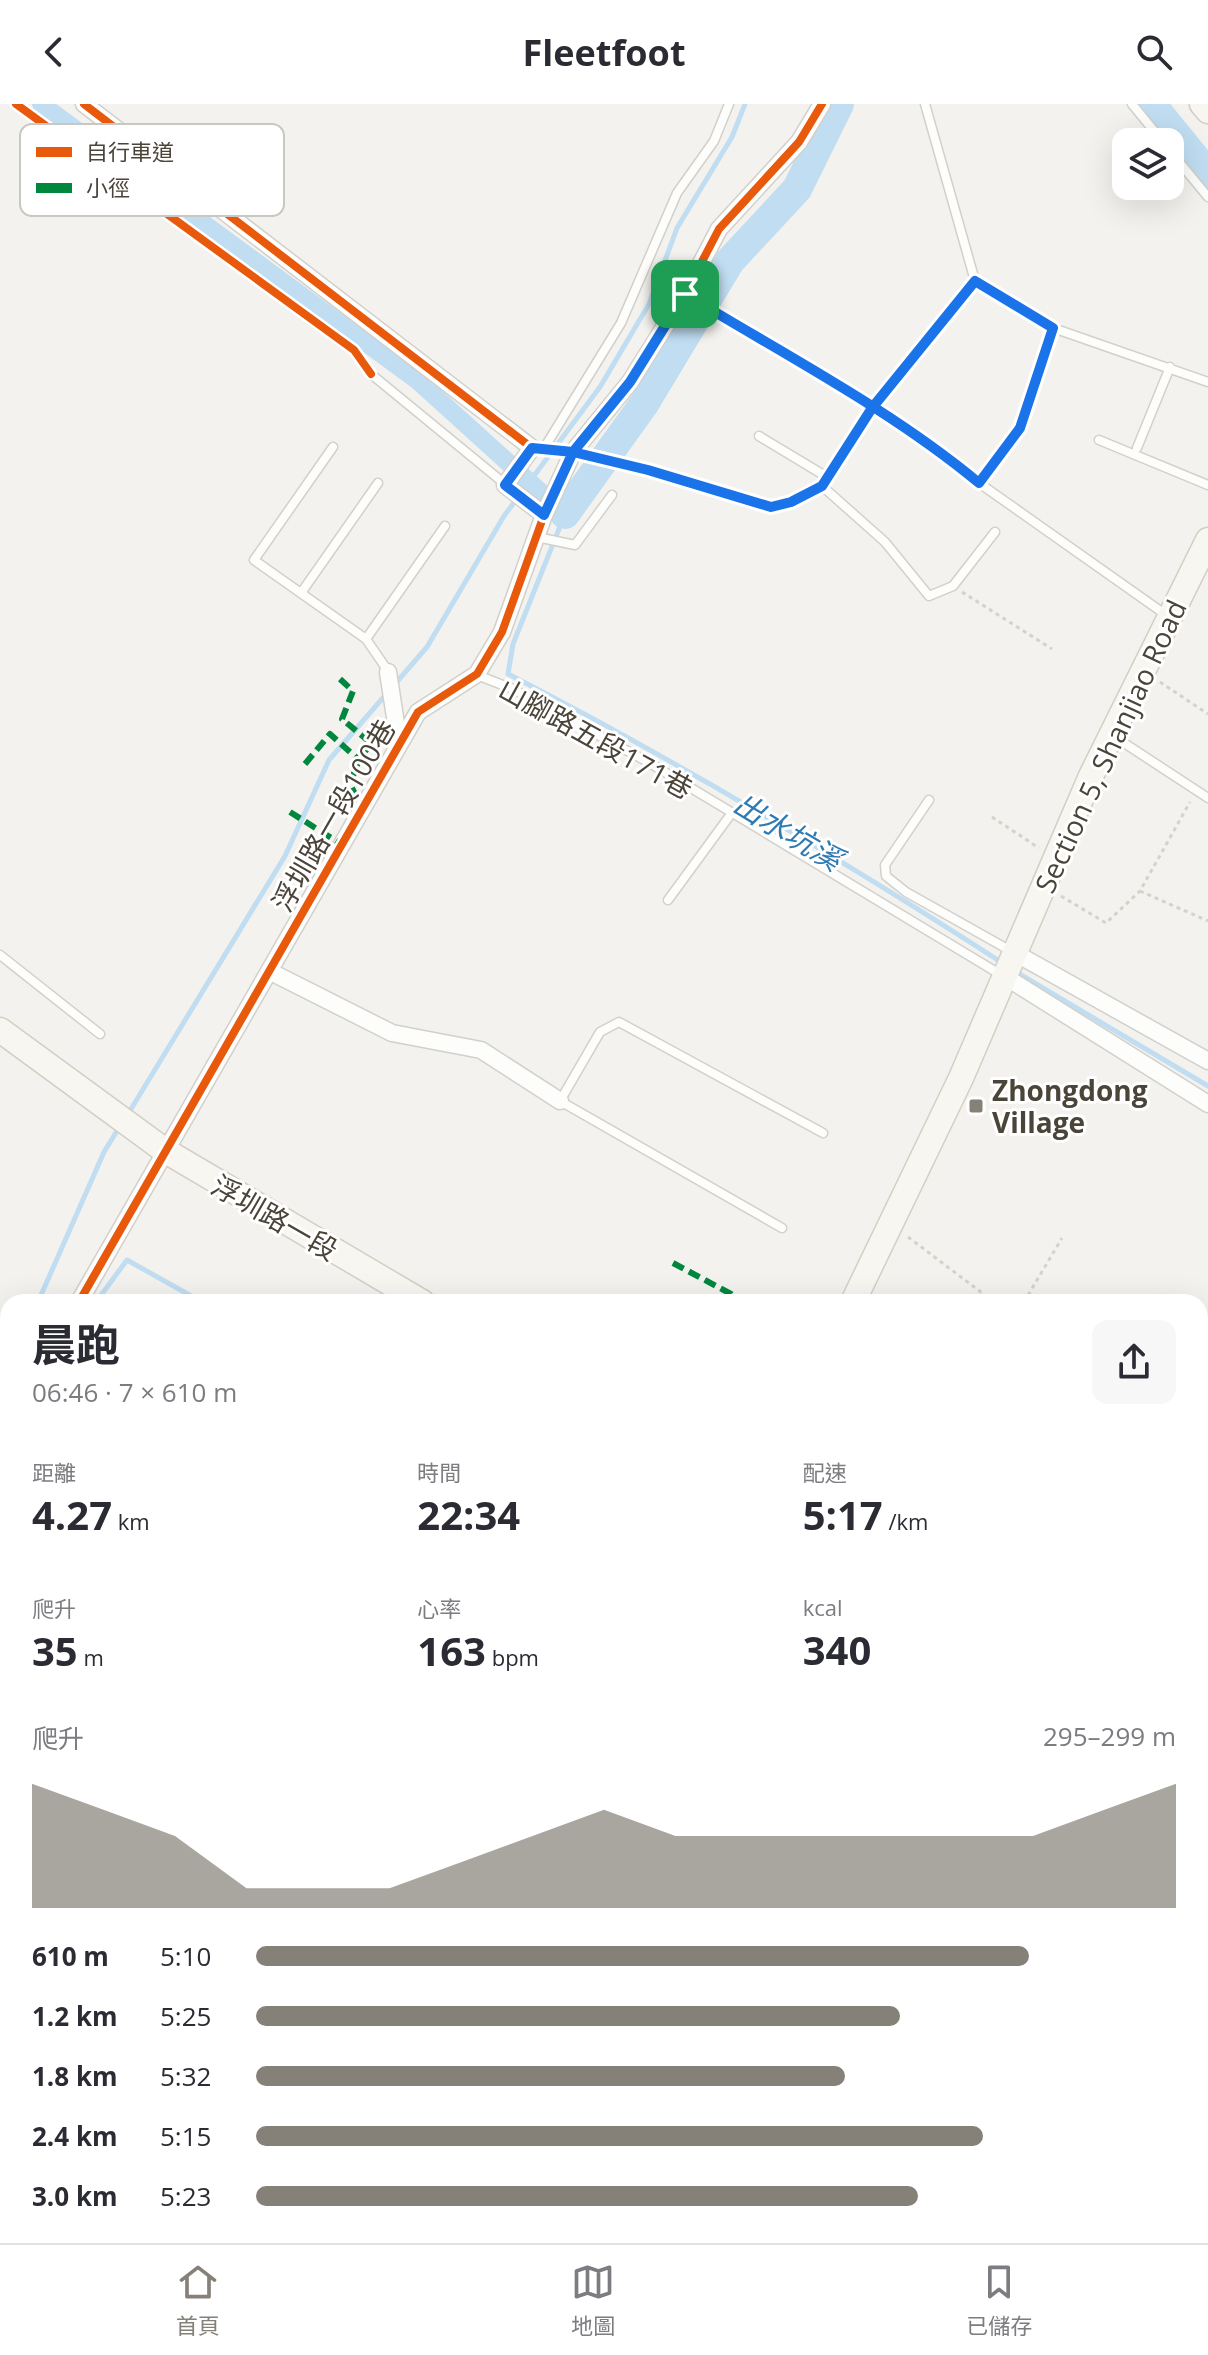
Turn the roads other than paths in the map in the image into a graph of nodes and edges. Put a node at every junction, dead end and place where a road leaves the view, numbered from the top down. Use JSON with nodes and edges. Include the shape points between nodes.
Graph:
{"nodes":[{"id":1,"x":84,"y":104,"type":"edge"},
{"id":2,"x":729,"y":104,"type":"edge"},
{"id":3,"x":822,"y":104,"type":"edge"},
{"id":4,"x":925,"y":104,"type":"edge"},
{"id":5,"x":1132,"y":104,"type":"edge"},
{"id":6,"x":1202,"y":104,"type":"edge"},
{"id":7,"x":1208,"y":111,"type":"edge"},
{"id":8,"x":110,"y":124,"type":"edge"},
{"id":9,"x":1152,"y":128,"type":"edge"},
{"id":10,"x":1184,"y":168,"type":"edge"},
{"id":11,"x":1208,"y":197,"type":"edge"},
{"id":12,"x":231,"y":216,"type":"edge"},
{"id":13,"x":975,"y":281,"type":"junction"},
{"id":14,"x":685,"y":294,"type":"junction"},
{"id":15,"x":1170,"y":367,"type":"junction"},
{"id":16,"x":371,"y":374,"type":"dead end"},
{"id":17,"x":1208,"y":382,"type":"edge"},
{"id":18,"x":872,"y":408,"type":"junction"},
{"id":19,"x":759,"y":436,"type":"dead end"},
{"id":20,"x":1099,"y":440,"type":"dead end"},
{"id":21,"x":333,"y":447,"type":"dead end"},
{"id":22,"x":1137,"y":448,"type":"dead end"},
{"id":23,"x":537,"y":449,"type":"junction"},
{"id":24,"x":573,"y":452,"type":"junction"},
{"id":25,"x":824,"y":482,"type":"junction"},
{"id":26,"x":378,"y":483,"type":"dead end"},
{"id":27,"x":505,"y":485,"type":"junction"},
{"id":28,"x":1208,"y":485,"type":"edge"},
{"id":29,"x":612,"y":495,"type":"dead end"},
{"id":30,"x":544,"y":515,"type":"junction"},
{"id":31,"x":445,"y":526,"type":"dead end"},
{"id":32,"x":995,"y":532,"type":"dead end"},
{"id":33,"x":537,"y":537,"type":"junction"},
{"id":34,"x":1208,"y":540,"type":"edge"},
{"id":35,"x":301,"y":593,"type":"junction"},
{"id":36,"x":1169,"y":617,"type":"junction"},
{"id":37,"x":366,"y":639,"type":"junction"},
{"id":38,"x":388,"y":672,"type":"joint"},
{"id":39,"x":477,"y":674,"type":"junction"},
{"id":40,"x":1111,"y":735,"type":"junction"},
{"id":41,"x":399,"y":743,"type":"junction"},
{"id":42,"x":1208,"y":798,"type":"edge"},
{"id":43,"x":929,"y":800,"type":"dead end"},
{"id":44,"x":731,"y":814,"type":"junction"},
{"id":45,"x":668,"y":900,"type":"dead end"},
{"id":46,"x":1015,"y":953,"type":"junction"},
{"id":47,"x":2,"y":960,"type":"edge"},
{"id":48,"x":269,"y":971,"type":"junction"},
{"id":49,"x":1004,"y":976,"type":"junction"},
{"id":50,"x":0,"y":1030,"type":"edge"},
{"id":51,"x":100,"y":1034,"type":"dead end"},
{"id":52,"x":1208,"y":1061,"type":"edge"},
{"id":53,"x":560,"y":1101,"type":"junction"},
{"id":54,"x":1208,"y":1104,"type":"edge"},
{"id":55,"x":823,"y":1133,"type":"dead end"},
{"id":56,"x":164,"y":1150,"type":"junction"},
{"id":57,"x":782,"y":1228,"type":"dead end"},
{"id":58,"x":83,"y":1294,"type":"edge"},
{"id":59,"x":408,"y":1294,"type":"edge"},
{"id":60,"x":857,"y":1294,"type":"edge"}],
"edges":[{"from":1,"to":8,"type":"street"},
{"from":2,"to":23,"type":"lane","via":[[714,141],[677,193],[621,323]]},
{"from":3,"to":14,"type":"street","name":"浮圳路一段100巷","via":[[799,142],[719,229]]},
{"from":4,"to":13,"type":"lane"},
{"from":5,"to":9,"type":"lane"},
{"from":6,"to":7,"type":"main road"},
{"from":10,"to":11,"type":"lane"},
{"from":12,"to":23,"type":"street"},
{"from":13,"to":15,"type":"lane","via":[[1053,328]]},
{"from":13,"to":18,"type":"lane"},
{"from":14,"to":18,"type":"lane"},
{"from":14,"to":24,"type":"street","name":"浮圳路一段100巷","via":[[630,382]]},
{"from":15,"to":17,"type":"lane"},
{"from":15,"to":22,"type":"lane"},
{"from":16,"to":27,"type":"lane"},
{"from":18,"to":25,"type":"lane"},
{"from":18,"to":36,"type":"lane","via":[[933,445]]},
{"from":19,"to":25,"type":"lane"},
{"from":20,"to":28,"type":"lane"},
{"from":21,"to":35,"type":"lane","via":[[254,560]]},
{"from":23,"to":24,"type":"lane"},
{"from":23,"to":27,"type":"street"},
{"from":24,"to":25,"type":"lane","via":[[771,507],[791,502]]},
{"from":24,"to":30,"type":"street","name":"浮圳路一段100巷"},
{"from":25,"to":32,"type":"lane","via":[[885,542],[929,596],[953,586]]},
{"from":26,"to":35,"type":"lane"},
{"from":27,"to":30,"type":"street"},
{"from":29,"to":33,"type":"lane","via":[[575,545]]},
{"from":30,"to":33,"type":"street","name":"浮圳路一段100巷"},
{"from":31,"to":37,"type":"lane"},
{"from":33,"to":39,"type":"street","name":"浮圳路一段100巷","via":[[502,632]]},
{"from":34,"to":36,"type":"main road","name":"Section 5, Shanjiao Road"},
{"from":35,"to":37,"type":"lane"},
{"from":36,"to":40,"type":"main road","name":"Section 5, Shanjiao Road"},
{"from":37,"to":38,"type":"lane"},
{"from":38,"to":41,"type":"street"},
{"from":39,"to":41,"type":"street","name":"浮圳路一段100巷","via":[[418,712]]},
{"from":39,"to":44,"type":"lane","name":"山腳路五段171巷","via":[[635,755]]},
{"from":40,"to":42,"type":"lane"},
{"from":40,"to":46,"type":"main road","name":"Section 5, Shanjiao Road"},
{"from":41,"to":48,"type":"street","name":"浮圳路一段100巷"},
{"from":43,"to":46,"type":"lane","via":[[885,865],[886,876]]},
{"from":44,"to":45,"type":"lane"},
{"from":44,"to":49,"type":"lane","name":"山腳路五段171巷"},
{"from":46,"to":49,"type":"main road","name":"Section 5, Shanjiao Road"},
{"from":46,"to":52,"type":"street"},
{"from":47,"to":51,"type":"lane"},
{"from":48,"to":53,"type":"street","via":[[392,1033],[481,1050]]},
{"from":48,"to":56,"type":"street","name":"浮圳路一段100巷"},
{"from":49,"to":54,"type":"street"},
{"from":49,"to":60,"type":"main road"},
{"from":50,"to":56,"type":"main road","name":"浮圳路一段"},
{"from":53,"to":55,"type":"lane","via":[[600,1032],[619,1022]]},
{"from":53,"to":57,"type":"lane"},
{"from":56,"to":58,"type":"street","name":"浮圳路一段100巷"},
{"from":56,"to":59,"type":"main road","name":"浮圳路一段"}]}
